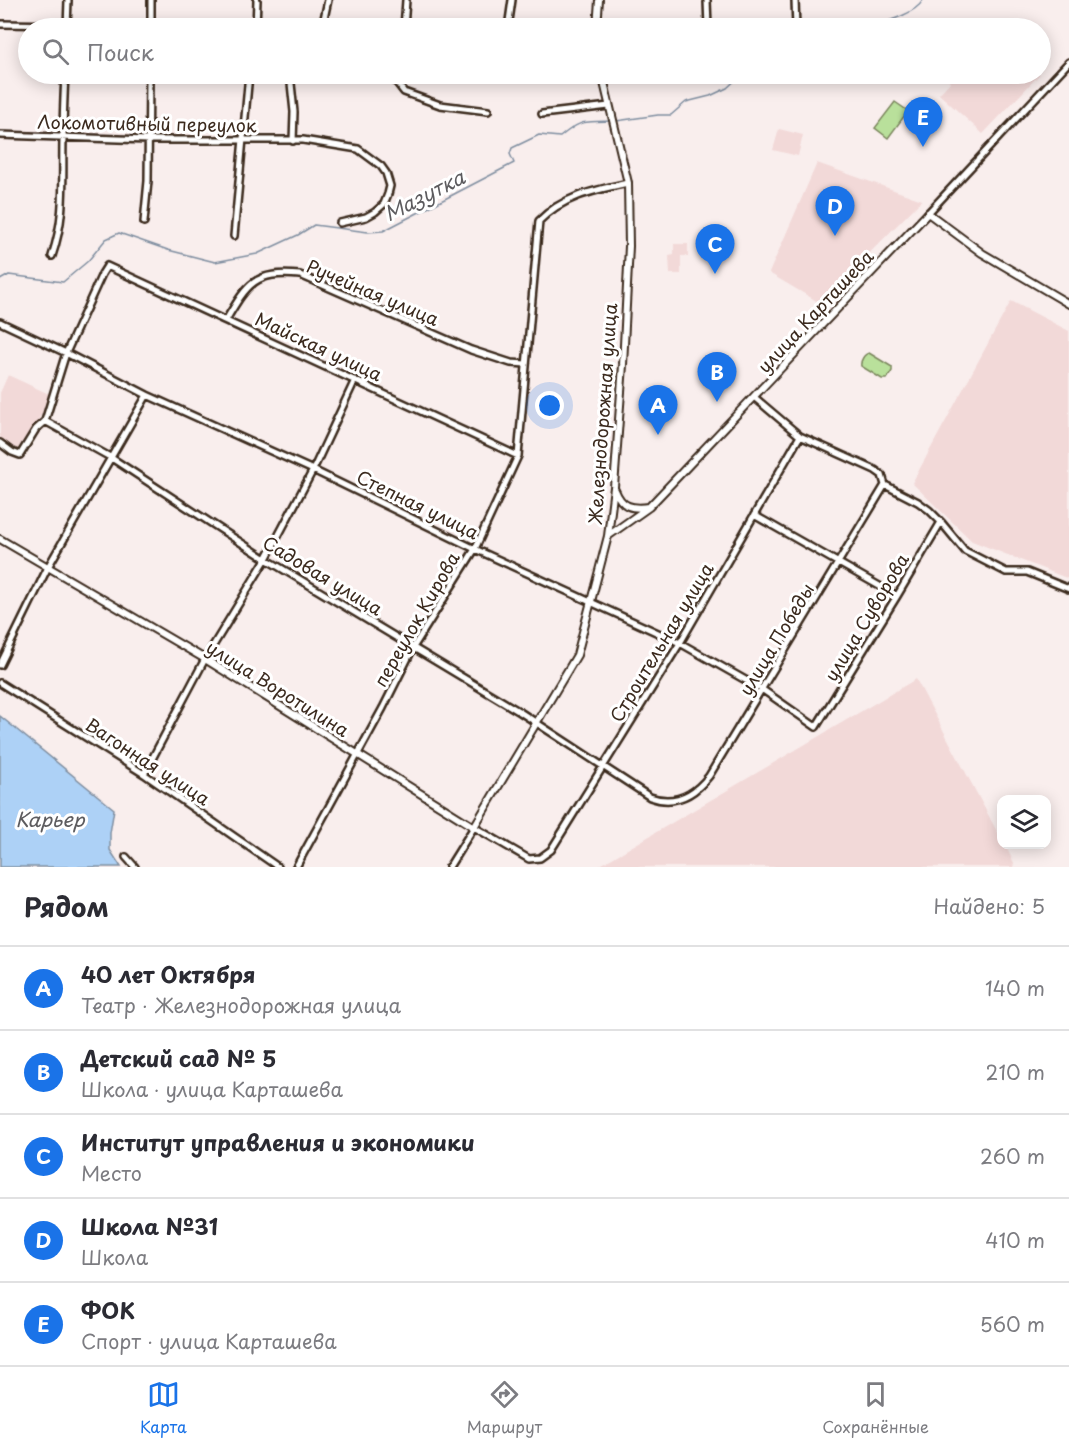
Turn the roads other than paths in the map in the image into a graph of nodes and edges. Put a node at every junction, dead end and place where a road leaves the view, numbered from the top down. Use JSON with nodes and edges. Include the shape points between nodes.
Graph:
{"nodes":[{"id":1,"x":68,"y":0,"type":"edge"},
{"id":2,"x":151,"y":0,"type":"edge"},
{"id":3,"x":257,"y":0,"type":"edge"},
{"id":4,"x":328,"y":0,"type":"edge"},
{"id":5,"x":406,"y":0,"type":"edge"},
{"id":6,"x":512,"y":0,"type":"edge"},
{"id":7,"x":599,"y":0,"type":"edge"},
{"id":8,"x":707,"y":0,"type":"edge"},
{"id":9,"x":795,"y":0,"type":"edge"},
{"id":10,"x":68,"y":18,"type":"edge"},
{"id":11,"x":151,"y":18,"type":"edge"},
{"id":12,"x":256,"y":18,"type":"edge"},
{"id":13,"x":324,"y":18,"type":"edge"},
{"id":14,"x":405,"y":18,"type":"edge"},
{"id":15,"x":509,"y":18,"type":"edge"},
{"id":16,"x":598,"y":18,"type":"edge"},
{"id":17,"x":708,"y":18,"type":"edge"},
{"id":18,"x":796,"y":18,"type":"edge"},
{"id":19,"x":0,"y":24,"type":"edge"},
{"id":20,"x":18,"y":25,"type":"edge"},
{"id":21,"x":1069,"y":62,"type":"edge"},
{"id":22,"x":1051,"y":81,"type":"edge"},
{"id":23,"x":65,"y":84,"type":"edge"},
{"id":24,"x":150,"y":84,"type":"edge"},
{"id":25,"x":248,"y":84,"type":"edge"},
{"id":26,"x":291,"y":84,"type":"edge"},
{"id":27,"x":398,"y":84,"type":"edge"},
{"id":28,"x":604,"y":84,"type":"edge"},
{"id":29,"x":1048,"y":84,"type":"edge"},
{"id":30,"x":609,"y":106,"type":"junction"},
{"id":31,"x":488,"y":111,"type":"dead end"},
{"id":32,"x":542,"y":114,"type":"dead end"},
{"id":33,"x":0,"y":135,"type":"edge"},
{"id":34,"x":63,"y":137,"type":"junction"},
{"id":35,"x":148,"y":140,"type":"junction"},
{"id":36,"x":242,"y":141,"type":"junction"},
{"id":37,"x":293,"y":141,"type":"junction"},
{"id":38,"x":627,"y":183,"type":"junction"},
{"id":39,"x":928,"y":213,"type":"junction"},
{"id":40,"x":144,"y":222,"type":"dead end"},
{"id":41,"x":340,"y":223,"type":"dead end"},
{"id":42,"x":234,"y":236,"type":"dead end"},
{"id":43,"x":52,"y":256,"type":"dead end"},
{"id":44,"x":1069,"y":304,"type":"edge"},
{"id":45,"x":226,"y":320,"type":"junction"},
{"id":46,"x":0,"y":322,"type":"edge"},
{"id":47,"x":66,"y":353,"type":"junction"},
{"id":48,"x":526,"y":364,"type":"junction"},
{"id":49,"x":355,"y":380,"type":"junction"},
{"id":50,"x":147,"y":394,"type":"junction"},
{"id":51,"x":754,"y":397,"type":"junction"},
{"id":52,"x":45,"y":421,"type":"junction"},
{"id":53,"x":800,"y":436,"type":"junction"},
{"id":54,"x":0,"y":443,"type":"edge"},
{"id":55,"x":518,"y":456,"type":"junction"},
{"id":56,"x":110,"y":457,"type":"junction"},
{"id":57,"x":313,"y":470,"type":"junction"},
{"id":58,"x":885,"y":484,"type":"junction"},
{"id":59,"x":614,"y":487,"type":"junction"},
{"id":60,"x":649,"y":507,"type":"junction"},
{"id":61,"x":754,"y":515,"type":"junction"},
{"id":62,"x":941,"y":522,"type":"junction"},
{"id":63,"x":608,"y":536,"type":"junction"},
{"id":64,"x":0,"y":539,"type":"edge"},
{"id":65,"x":475,"y":549,"type":"junction"},
{"id":66,"x":266,"y":559,"type":"junction"},
{"id":67,"x":840,"y":562,"type":"junction"},
{"id":68,"x":48,"y":567,"type":"junction"},
{"id":69,"x":1069,"y":589,"type":"edge"},
{"id":70,"x":897,"y":596,"type":"junction"},
{"id":71,"x":591,"y":602,"type":"junction"},
{"id":72,"x":680,"y":643,"type":"junction"},
{"id":73,"x":414,"y":646,"type":"junction"},
{"id":74,"x":205,"y":659,"type":"junction"},
{"id":75,"x":0,"y":665,"type":"edge"},
{"id":76,"x":0,"y":683,"type":"edge"},
{"id":77,"x":763,"y":690,"type":"junction"},
{"id":78,"x":536,"y":723,"type":"junction"},
{"id":79,"x":816,"y":727,"type":"joint"},
{"id":80,"x":357,"y":754,"type":"junction"},
{"id":81,"x":603,"y":768,"type":"junction"},
{"id":82,"x":144,"y":774,"type":"junction"},
{"id":83,"x":680,"y":799,"type":"joint"},
{"id":84,"x":474,"y":827,"type":"junction"},
{"id":85,"x":126,"y":857,"type":"dead end"},
{"id":86,"x":540,"y":858,"type":"joint"},
{"id":87,"x":135,"y":867,"type":"edge"},
{"id":88,"x":278,"y":867,"type":"edge"},
{"id":89,"x":296,"y":867,"type":"edge"},
{"id":90,"x":449,"y":867,"type":"edge"}],
"edges":[{"from":1,"to":10,"type":"street"},
{"from":2,"to":11,"type":"street"},
{"from":3,"to":12,"type":"street"},
{"from":4,"to":13,"type":"street"},
{"from":5,"to":14,"type":"street"},
{"from":6,"to":15,"type":"street"},
{"from":7,"to":16,"type":"street"},
{"from":8,"to":17,"type":"street"},
{"from":9,"to":18,"type":"street"},
{"from":19,"to":20,"type":"street"},
{"from":21,"to":22,"type":"street","name":"улица Карташева"},
{"from":23,"to":34,"type":"street"},
{"from":24,"to":35,"type":"street"},
{"from":25,"to":36,"type":"street"},
{"from":26,"to":37,"type":"street"},
{"from":27,"to":31,"type":"street","via":[[404,92],[440,105]]},
{"from":28,"to":30,"type":"street","name":"Железнодорожная улица"},
{"from":29,"to":39,"type":"street","name":"улица Карташева"},
{"from":30,"to":32,"type":"street"},
{"from":30,"to":38,"type":"street","name":"Железнодорожная улица"},
{"from":33,"to":34,"type":"street","name":"Локомотивный переулок"},
{"from":34,"to":35,"type":"street","name":"Локомотивный переулок"},
{"from":34,"to":43,"type":"street","via":[[63,205],[60,234]]},
{"from":35,"to":36,"type":"street","name":"Локомотивный переулок"},
{"from":35,"to":40,"type":"street"},
{"from":36,"to":37,"type":"street","name":"Локомотивный переулок"},
{"from":36,"to":42,"type":"street"},
{"from":37,"to":41,"type":"street","name":"Локомотивный переулок","via":[[358,149],[386,173],[390,186],[384,204],[366,217]]},
{"from":38,"to":48,"type":"street","name":"переулок Кирова","via":[[582,193],[539,221]]},
{"from":38,"to":59,"type":"street","name":"Железнодорожная улица","via":[[629,246]]},
{"from":39,"to":44,"type":"street","via":[[982,253]]},
{"from":39,"to":51,"type":"street","name":"улица Карташева"},
{"from":45,"to":47,"type":"street","name":"Майская улица","via":[[107,266]]},
{"from":45,"to":48,"type":"street","name":"Ручейная улица","via":[[253,281],[283,274],[300,275],[471,350]]},
{"from":45,"to":49,"type":"street","name":"Майская улица"},
{"from":46,"to":47,"type":"street","name":"Степная улица"},
{"from":47,"to":50,"type":"street","name":"Степная улица"},
{"from":47,"to":52,"type":"street"},
{"from":48,"to":55,"type":"street","name":"переулок Кирова"},
{"from":49,"to":55,"type":"street","name":"Майская улица"},
{"from":49,"to":57,"type":"street"},
{"from":50,"to":56,"type":"street"},
{"from":50,"to":57,"type":"street","name":"Степная улица"},
{"from":51,"to":53,"type":"street"},
{"from":51,"to":60,"type":"street","name":"улица Карташева"},
{"from":52,"to":54,"type":"street","via":[[20,455]]},
{"from":52,"to":56,"type":"street","name":"Садовая улица"},
{"from":53,"to":58,"type":"street","via":[[875,470]]},
{"from":53,"to":61,"type":"street","name":"Строительная улица"},
{"from":55,"to":65,"type":"street","name":"переулок Кирова"},
{"from":56,"to":66,"type":"street","name":"Садовая улица"},
{"from":56,"to":68,"type":"street"},
{"from":57,"to":65,"type":"street","name":"Степная улица"},
{"from":57,"to":66,"type":"street"},
{"from":58,"to":62,"type":"street","via":[[918,502]]},
{"from":58,"to":67,"type":"street","name":"улица Победы"},
{"from":59,"to":60,"type":"street","via":[[628,507]]},
{"from":59,"to":63,"type":"street","name":"Железнодорожная улица"},
{"from":60,"to":63,"type":"street","name":"улица Карташева"},
{"from":61,"to":67,"type":"street"},
{"from":61,"to":72,"type":"street","name":"Строительная улица"},
{"from":62,"to":69,"type":"street","via":[[965,551],[1006,572],[1027,572]]},
{"from":62,"to":70,"type":"street","name":"улица Суворова"},
{"from":63,"to":71,"type":"street","name":"Железнодорожная улица"},
{"from":64,"to":68,"type":"street","name":"улица Воротилина"},
{"from":65,"to":71,"type":"street","name":"Степная улица"},
{"from":65,"to":73,"type":"street","name":"переулок Кирова"},
{"from":66,"to":73,"type":"street","name":"Садовая улица"},
{"from":66,"to":74,"type":"street"},
{"from":67,"to":70,"type":"street"},
{"from":67,"to":77,"type":"street","name":"улица Победы"},
{"from":68,"to":74,"type":"street","name":"улица Воротилина"},
{"from":68,"to":75,"type":"street"},
{"from":70,"to":79,"type":"street","name":"улица Суворова"},
{"from":71,"to":72,"type":"street","name":"Степная улица"},
{"from":71,"to":78,"type":"street","name":"Железнодорожная улица","via":[[577,655]]},
{"from":72,"to":77,"type":"street","name":"Степная улица"},
{"from":72,"to":81,"type":"street","name":"Строительная улица"},
{"from":73,"to":78,"type":"street","name":"Садовая улица"},
{"from":73,"to":80,"type":"street","name":"переулок Кирова"},
{"from":74,"to":80,"type":"street","name":"улица Воротилина"},
{"from":74,"to":82,"type":"street"},
{"from":76,"to":82,"type":"street","name":"Вагонная улица"},
{"from":77,"to":79,"type":"street","name":"Степная улица"},
{"from":77,"to":83,"type":"street","name":"улица Победы","via":[[701,786]]},
{"from":78,"to":81,"type":"street","name":"Садовая улица"},
{"from":78,"to":84,"type":"street","name":"Железнодорожная улица"},
{"from":80,"to":84,"type":"street","name":"улица Воротилина"},
{"from":80,"to":89,"type":"street","name":"переулок Кирова"},
{"from":81,"to":83,"type":"street","name":"Садовая улица","via":[[650,798]]},
{"from":81,"to":86,"type":"street","name":"Строительная улица","via":[[551,850]]},
{"from":82,"to":88,"type":"street","name":"Вагонная улица"},
{"from":84,"to":86,"type":"street","name":"улица Воротилина","via":[[529,858]]},
{"from":84,"to":90,"type":"street","name":"Железнодорожная улица"},
{"from":85,"to":87,"type":"street"}]}
